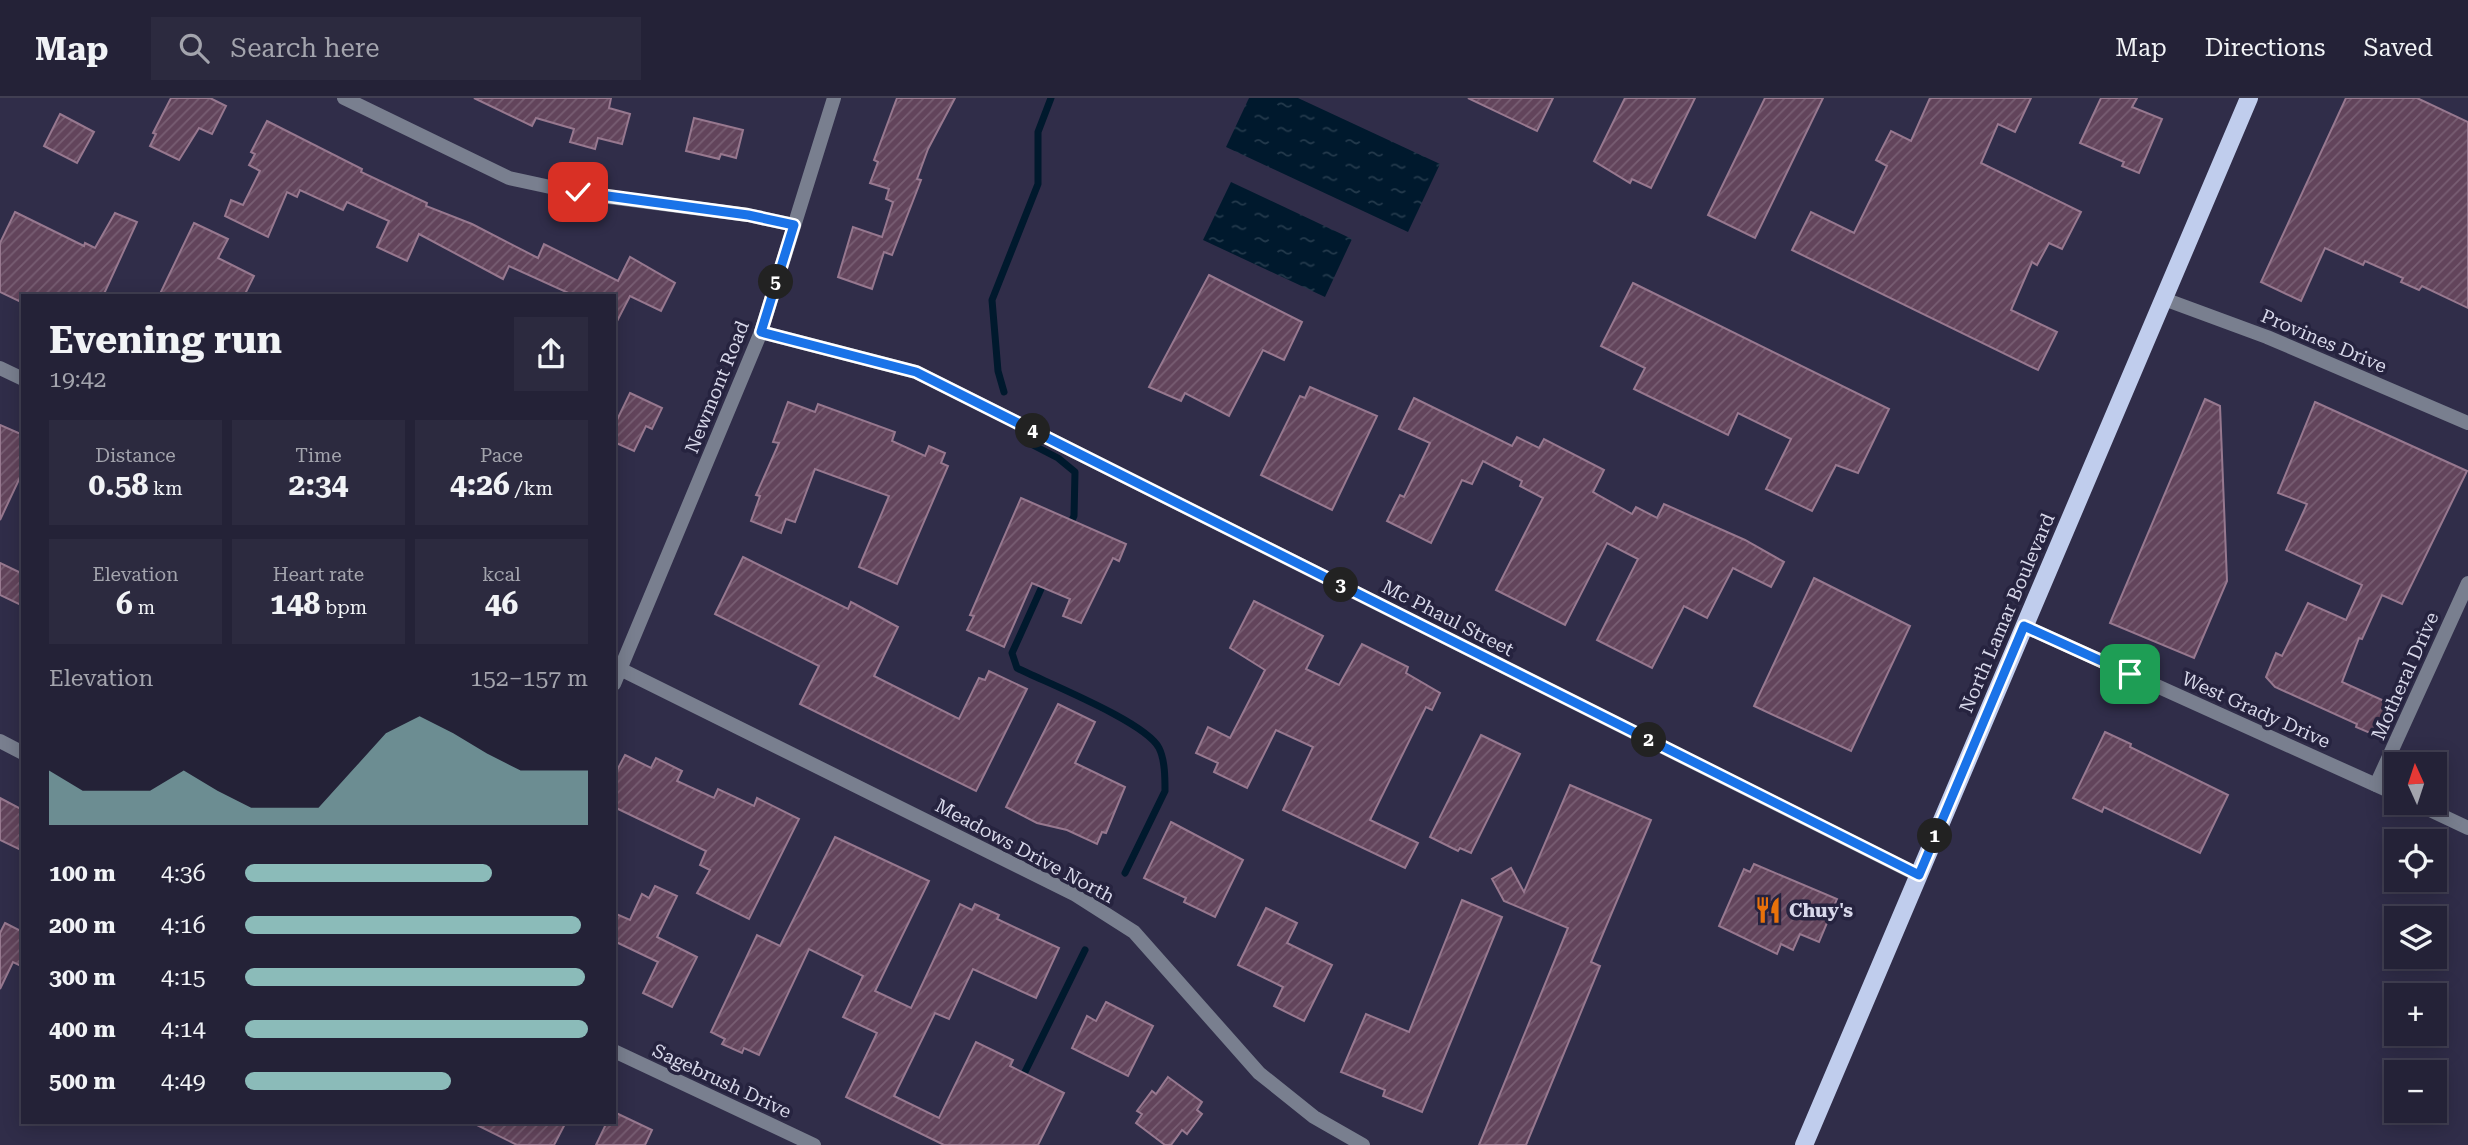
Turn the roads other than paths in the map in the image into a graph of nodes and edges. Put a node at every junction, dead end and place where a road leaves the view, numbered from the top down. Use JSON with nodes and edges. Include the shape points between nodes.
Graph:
{"nodes":[{"id":1,"x":344,"y":98,"type":"edge"},
{"id":2,"x":834,"y":98,"type":"edge"},
{"id":3,"x":2249,"y":98,"type":"edge"},
{"id":4,"x":794,"y":225,"type":"junction"},
{"id":5,"x":2164,"y":299,"type":"junction"},
{"id":6,"x":761,"y":332,"type":"junction"},
{"id":7,"x":0,"y":368,"type":"edge"},
{"id":8,"x":21,"y":378,"type":"edge"},
{"id":9,"x":2468,"y":423,"type":"edge"},
{"id":10,"x":2468,"y":583,"type":"edge"},
{"id":11,"x":2024,"y":626,"type":"junction"},
{"id":12,"x":618,"y":668,"type":"edge"},
{"id":13,"x":0,"y":741,"type":"edge"},
{"id":14,"x":21,"y":752,"type":"edge"},
{"id":15,"x":2376,"y":785,"type":"junction"},
{"id":16,"x":2384,"y":789,"type":"edge"},
{"id":17,"x":2443,"y":816,"type":"edge"},
{"id":18,"x":2468,"y":828,"type":"edge"},
{"id":19,"x":1919,"y":875,"type":"junction"},
{"id":20,"x":616,"y":1052,"type":"edge"},
{"id":21,"x":814,"y":1145,"type":"edge"},
{"id":22,"x":1363,"y":1145,"type":"edge"},
{"id":23,"x":1804,"y":1145,"type":"edge"}],
"edges":[{"from":1,"to":4,"type":"street","via":[[509,178]]},
{"from":2,"to":4,"type":"street","name":"Newmont Road"},
{"from":3,"to":5,"type":"main road","name":"North Lamar Boulevard"},
{"from":4,"to":6,"type":"street","name":"Newmont Road"},
{"from":5,"to":9,"type":"street","name":"Provines Drive","via":[[2267,337]]},
{"from":5,"to":11,"type":"main road","name":"North Lamar Boulevard"},
{"from":6,"to":12,"type":"street","name":"Newmont Road"},
{"from":6,"to":19,"type":"street","name":"Mc Phaul Street","via":[[916,372]]},
{"from":7,"to":8,"type":"street"},
{"from":10,"to":15,"type":"street","name":"Motheral Drive"},
{"from":11,"to":15,"type":"street","name":"West Grady Drive"},
{"from":11,"to":19,"type":"main road","name":"North Lamar Boulevard"},
{"from":12,"to":22,"type":"street","name":"Meadows Drive North","via":[[1076,895],[1134,932],[1259,1073],[1314,1117]]},
{"from":13,"to":14,"type":"street"},
{"from":15,"to":16,"type":"street","name":"West Grady Drive"},
{"from":17,"to":18,"type":"street"},
{"from":19,"to":23,"type":"main road","name":"North Lamar Boulevard"},
{"from":20,"to":21,"type":"street","name":"Sagebrush Drive"}]}
